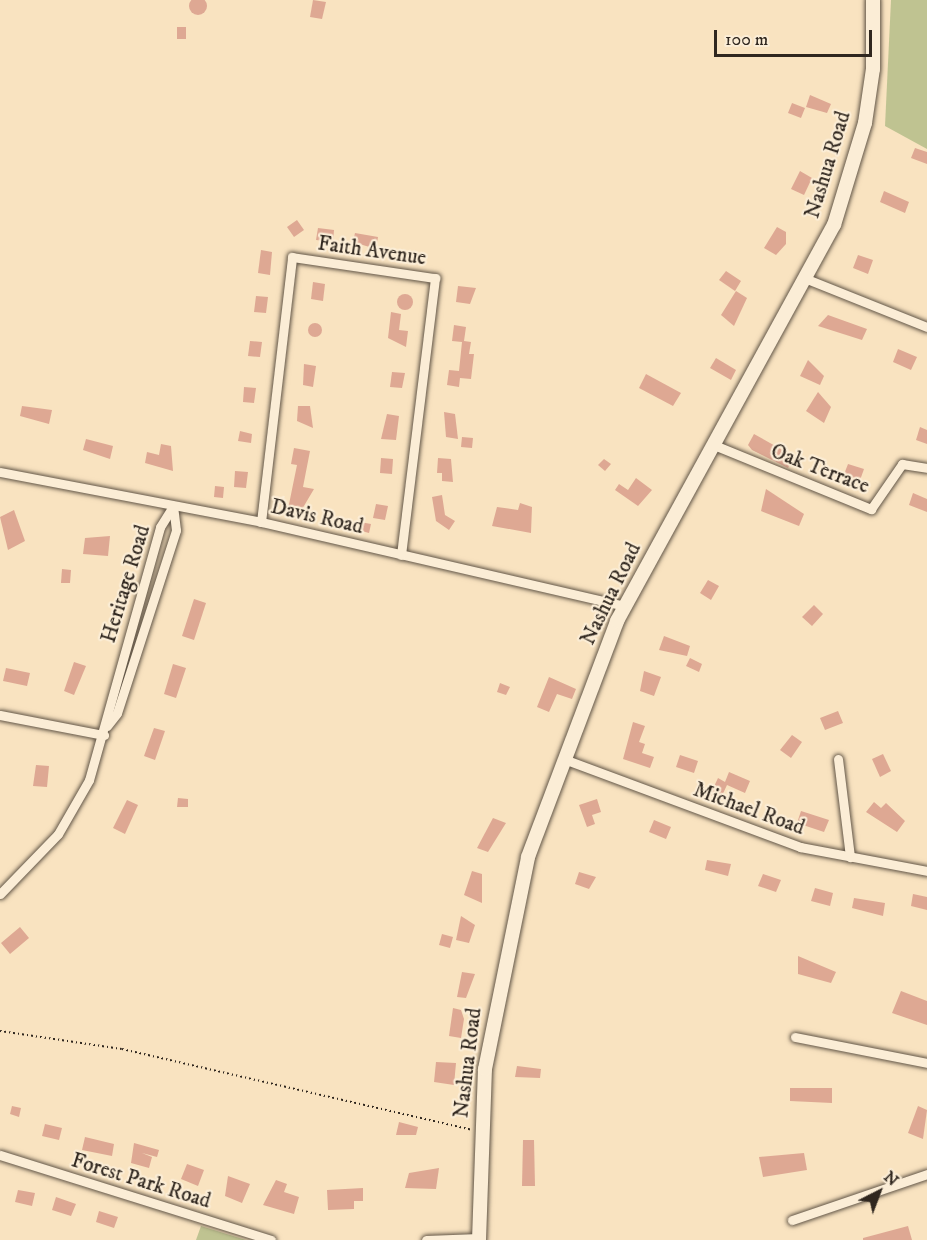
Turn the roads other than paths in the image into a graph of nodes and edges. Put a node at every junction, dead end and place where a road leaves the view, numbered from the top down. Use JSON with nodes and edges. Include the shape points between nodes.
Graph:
{"nodes":[{"id":1,"x":873,"y":0,"type":"edge"},
{"id":2,"x":807,"y":279,"type":"junction"},
{"id":3,"x":927,"y":327,"type":"edge"},
{"id":4,"x":714,"y":445,"type":"junction"},
{"id":5,"x":927,"y":468,"type":"edge"},
{"id":6,"x":0,"y":472,"type":"edge"},
{"id":7,"x":173,"y":506,"type":"junction"},
{"id":8,"x":261,"y":522,"type":"junction"},
{"id":9,"x":401,"y":555,"type":"junction"},
{"id":10,"x":625,"y":606,"type":"junction"},
{"id":11,"x":0,"y":715,"type":"edge"},
{"id":12,"x":106,"y":731,"type":"junction"},
{"id":13,"x":564,"y":759,"type":"junction"},
{"id":14,"x":838,"y":759,"type":"dead end"},
{"id":15,"x":850,"y":857,"type":"junction"},
{"id":16,"x":927,"y":871,"type":"edge"},
{"id":17,"x":0,"y":894,"type":"edge"},
{"id":18,"x":795,"y":1037,"type":"dead end"},
{"id":19,"x":927,"y":1063,"type":"edge"},
{"id":20,"x":0,"y":1155,"type":"edge"},
{"id":21,"x":927,"y":1174,"type":"edge"},
{"id":22,"x":792,"y":1220,"type":"dead end"},
{"id":23,"x":479,"y":1239,"type":"edge"},
{"id":24,"x":272,"y":1240,"type":"edge"},
{"id":25,"x":426,"y":1240,"type":"edge"}],
"edges":[{"from":1,"to":2,"type":"main road","name":"Nashua Road","via":[[873,69],[865,123],[834,225]]},
{"from":2,"to":3,"type":"street"},
{"from":2,"to":4,"type":"main road","name":"Nashua Road"},
{"from":4,"to":5,"type":"street","name":"Oak Terrace","via":[[871,509],[902,464]]},
{"from":4,"to":10,"type":"main road","name":"Nashua Road"},
{"from":6,"to":7,"type":"street","name":"Davis Road"},
{"from":7,"to":8,"type":"street","name":"Davis Road"},
{"from":7,"to":12,"type":"street","name":"Heritage Road","via":[[160,527],[107,709]]},
{"from":7,"to":12,"type":"street","name":"Heritage Road","via":[[176,530],[117,713]]},
{"from":8,"to":9,"type":"street","name":"Davis Road"},
{"from":8,"to":9,"type":"street","name":"Faith Avenue","via":[[292,257],[435,278]]},
{"from":9,"to":10,"type":"street","name":"Davis Road"},
{"from":10,"to":13,"type":"main road","name":"Nashua Road"},
{"from":11,"to":12,"type":"street"},
{"from":12,"to":17,"type":"street","name":"Heritage Road","via":[[89,780],[65,823]]},
{"from":13,"to":15,"type":"street","name":"Michael Road","via":[[789,844]]},
{"from":13,"to":23,"type":"main road","name":"Nashua Road","via":[[528,857],[485,1069]]},
{"from":14,"to":15,"type":"street"},
{"from":15,"to":16,"type":"street","name":"Michael Road"},
{"from":18,"to":19,"type":"street"},
{"from":20,"to":24,"type":"street","name":"Forest Park Road"},
{"from":21,"to":22,"type":"street"},
{"from":23,"to":25,"type":"street"}]}
